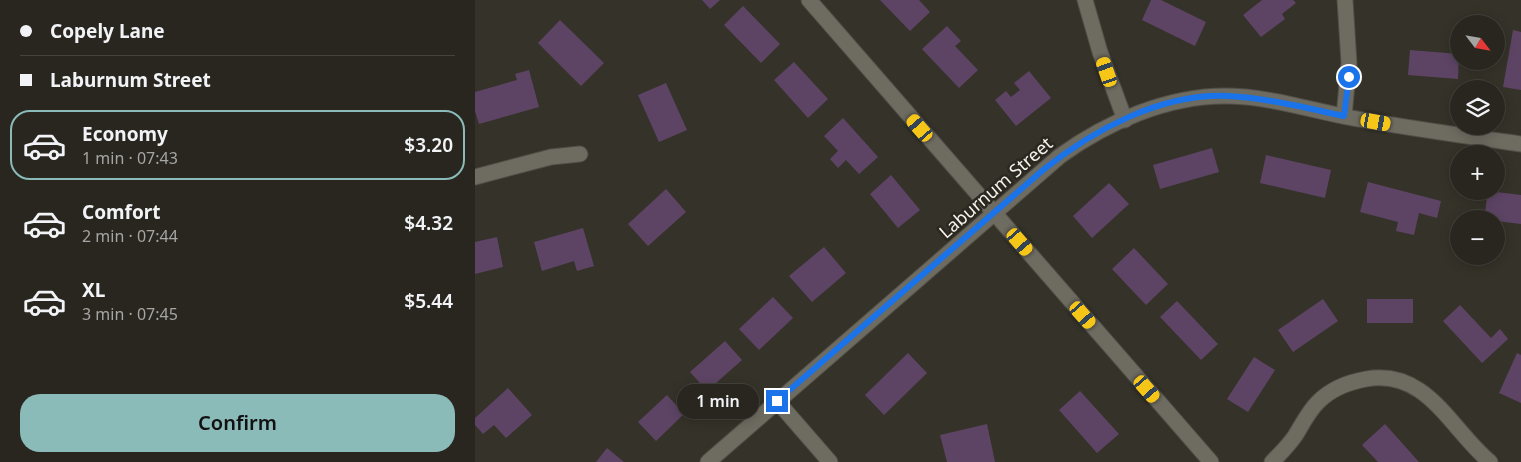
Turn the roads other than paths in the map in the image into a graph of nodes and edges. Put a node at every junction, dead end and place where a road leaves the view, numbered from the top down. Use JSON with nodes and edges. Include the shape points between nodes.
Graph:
{"nodes":[{"id":1,"x":809,"y":0,"type":"edge"},
{"id":2,"x":1085,"y":0,"type":"edge"},
{"id":3,"x":1345,"y":0,"type":"edge"},
{"id":4,"x":1344,"y":116,"type":"junction"},
{"id":5,"x":1125,"y":120,"type":"junction"},
{"id":6,"x":1521,"y":144,"type":"edge"},
{"id":7,"x":580,"y":154,"type":"dead end"},
{"id":8,"x":475,"y":177,"type":"edge"},
{"id":9,"x":995,"y":213,"type":"junction"},
{"id":10,"x":777,"y":401,"type":"junction"},
{"id":11,"x":708,"y":462,"type":"edge"},
{"id":12,"x":830,"y":462,"type":"edge"},
{"id":13,"x":1211,"y":462,"type":"edge"},
{"id":14,"x":1272,"y":462,"type":"edge"},
{"id":15,"x":1489,"y":462,"type":"edge"}],
"edges":[{"from":1,"to":9,"type":"street"},
{"from":2,"to":5,"type":"street"},
{"from":3,"to":4,"type":"street","via":[[1349,63]]},
{"from":4,"to":5,"type":"street","name":"Laburnum Street","via":[[1265,100],[1226,96],[1165,105]]},
{"from":4,"to":6,"type":"street","name":"Laburnum Street"},
{"from":5,"to":9,"type":"street","name":"Laburnum Street","via":[[1076,145]]},
{"from":7,"to":8,"type":"street","via":[[551,157]]},
{"from":9,"to":10,"type":"street","name":"Laburnum Street"},
{"from":9,"to":13,"type":"street"},
{"from":10,"to":11,"type":"street","name":"Laburnum Street"},
{"from":10,"to":12,"type":"street"},
{"from":14,"to":15,"type":"street","via":[[1289,444],[1311,410],[1328,394],[1350,383],[1383,378],[1412,386],[1430,397]]}]}
